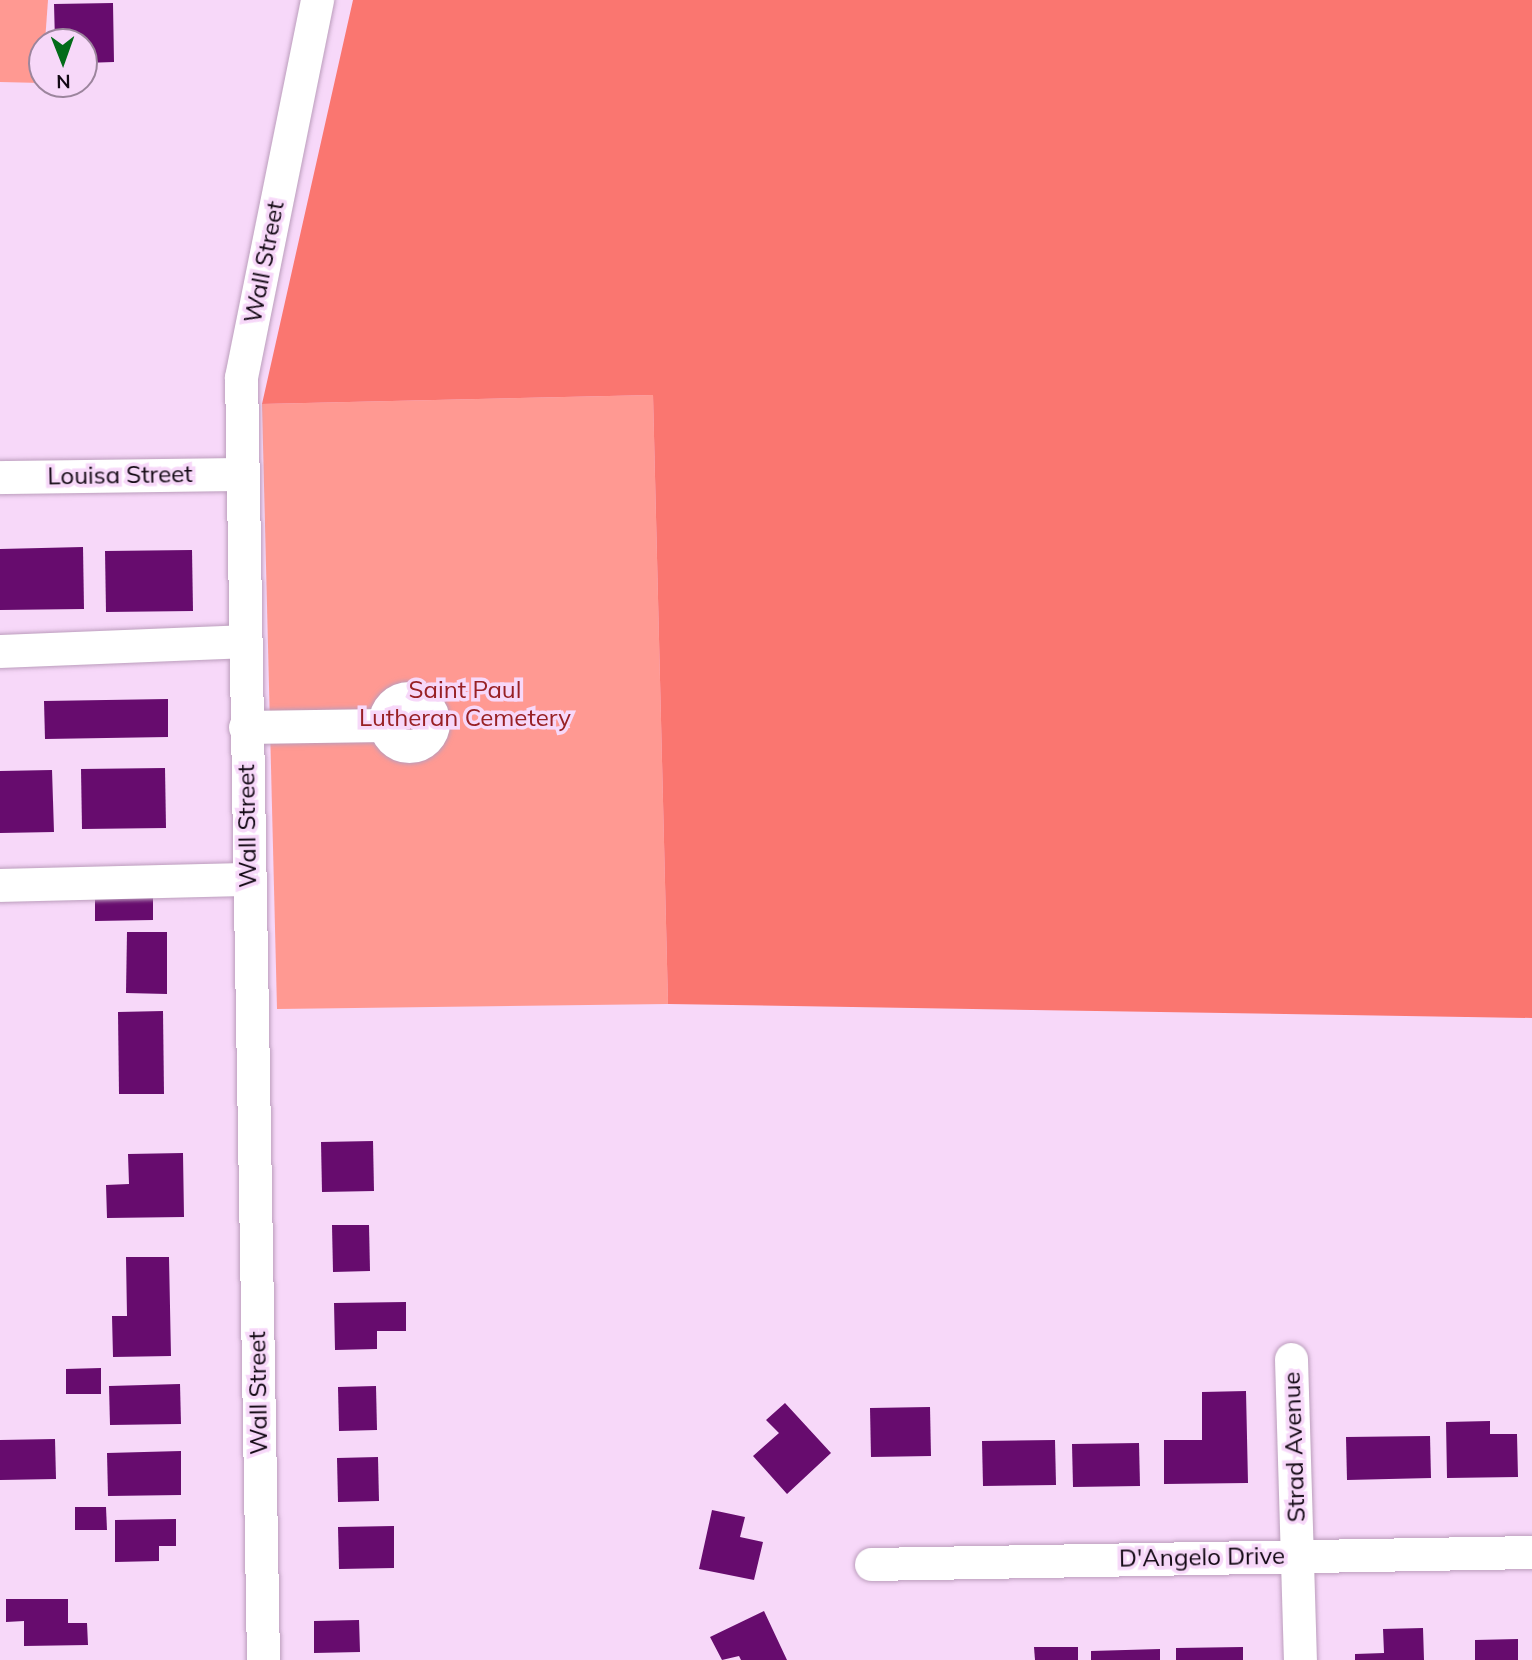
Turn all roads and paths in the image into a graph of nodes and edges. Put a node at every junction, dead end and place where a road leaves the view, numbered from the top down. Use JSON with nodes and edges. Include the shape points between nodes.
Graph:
{"nodes":[{"id":1,"x":317,"y":0,"type":"edge"},
{"id":2,"x":241,"y":474,"type":"junction"},
{"id":3,"x":0,"y":477,"type":"edge"},
{"id":4,"x":244,"y":642,"type":"junction"},
{"id":5,"x":0,"y":651,"type":"edge"},
{"id":6,"x":385,"y":725,"type":"dead end"},
{"id":7,"x":245,"y":727,"type":"junction"},
{"id":8,"x":248,"y":879,"type":"junction"},
{"id":9,"x":0,"y":885,"type":"edge"},
{"id":10,"x":1291,"y":1359,"type":"dead end"},
{"id":11,"x":1532,"y":1552,"type":"edge"},
{"id":12,"x":1297,"y":1555,"type":"junction"},
{"id":13,"x":872,"y":1564,"type":"dead end"},
{"id":14,"x":263,"y":1660,"type":"edge"},
{"id":15,"x":1300,"y":1660,"type":"edge"}],
"edges":[{"from":1,"to":2,"type":"street","name":"Wall Street","via":[[241,377]]},
{"from":2,"to":3,"type":"street","name":"Louisa Street"},
{"from":2,"to":4,"type":"street","name":"Wall Street"},
{"from":4,"to":5,"type":"street"},
{"from":4,"to":7,"type":"street","name":"Wall Street"},
{"from":6,"to":7,"type":"street"},
{"from":7,"to":8,"type":"street","name":"Wall Street"},
{"from":8,"to":9,"type":"street"},
{"from":8,"to":14,"type":"street","name":"Wall Street"},
{"from":10,"to":12,"type":"street","name":"Strad Avenue"},
{"from":11,"to":12,"type":"street","name":"D'Angelo Drive"},
{"from":12,"to":13,"type":"street","name":"D'Angelo Drive"},
{"from":12,"to":15,"type":"street","name":"Strad Avenue"}]}
